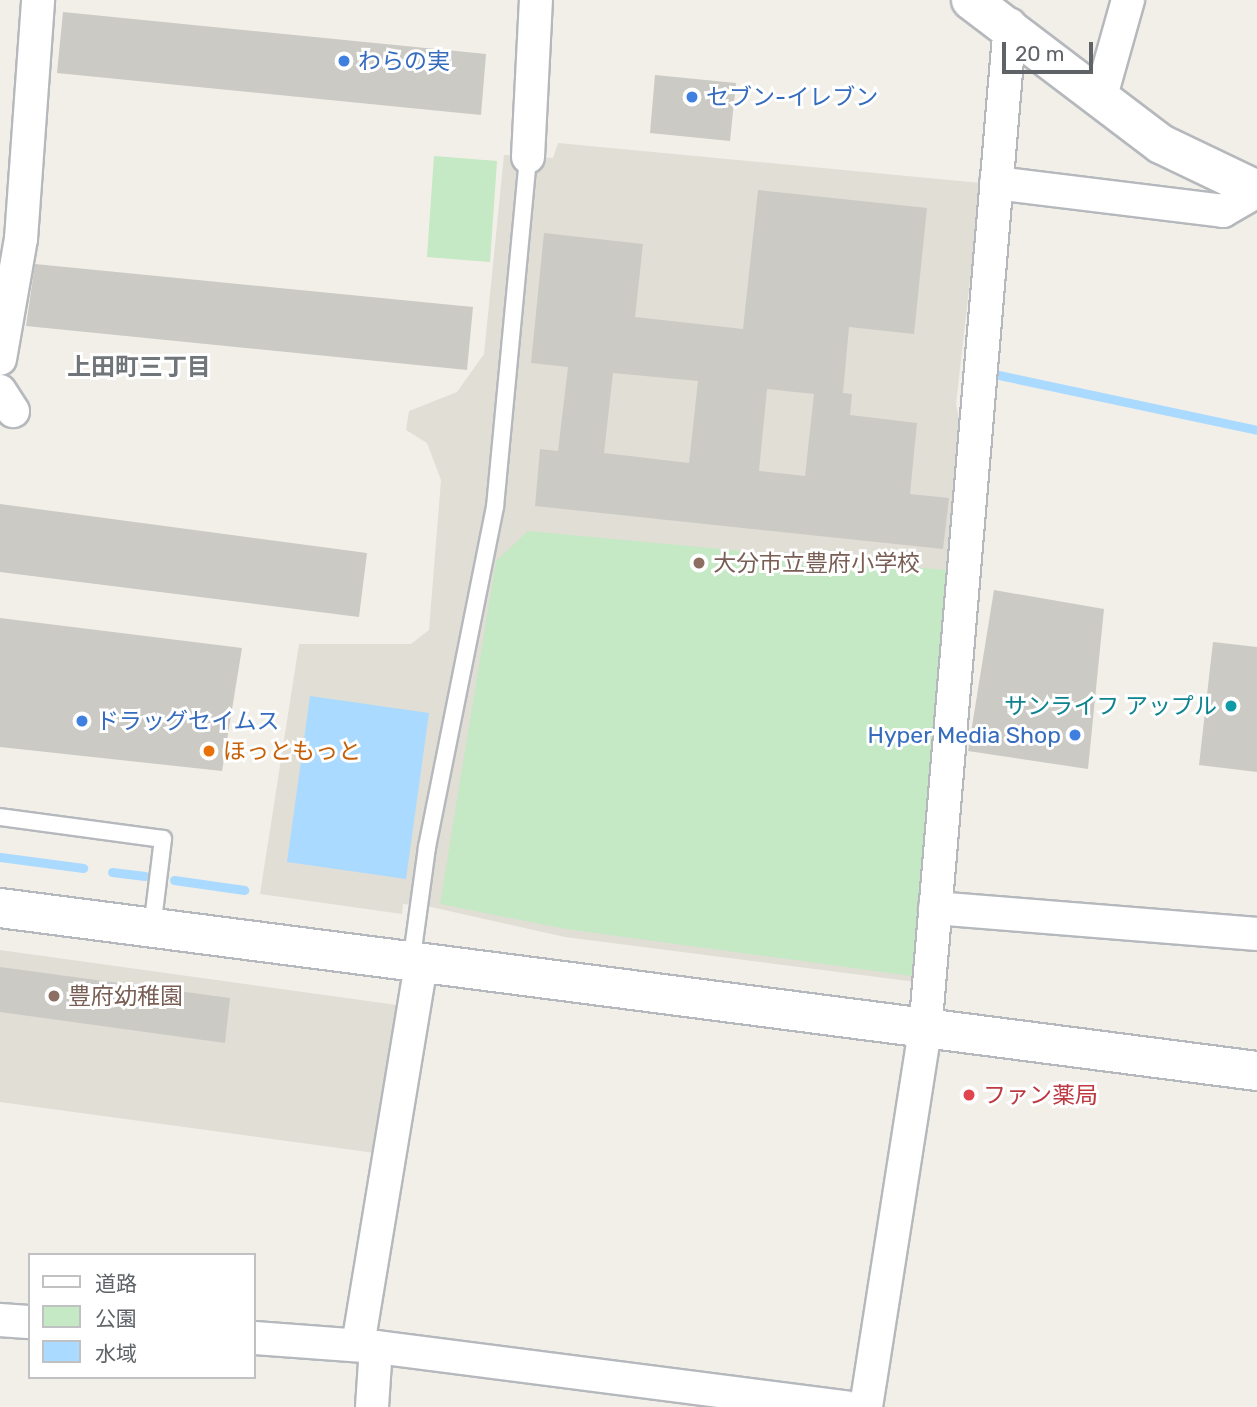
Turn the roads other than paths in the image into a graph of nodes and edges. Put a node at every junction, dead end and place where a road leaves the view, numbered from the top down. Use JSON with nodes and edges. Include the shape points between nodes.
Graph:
{"nodes":[{"id":1,"x":38,"y":0,"type":"edge"},
{"id":2,"x":537,"y":0,"type":"edge"},
{"id":3,"x":971,"y":0,"type":"edge"},
{"id":4,"x":1128,"y":0,"type":"edge"},
{"id":5,"x":1010,"y":25,"type":"junction"},
{"id":6,"x":1101,"y":96,"type":"junction"},
{"id":7,"x":528,"y":157,"type":"joint"},
{"id":8,"x":996,"y":183,"type":"junction"},
{"id":9,"x":1257,"y":190,"type":"edge"},
{"id":10,"x":0,"y":359,"type":"edge"},
{"id":11,"x":0,"y":817,"type":"edge"},
{"id":12,"x":0,"y":908,"type":"edge"},
{"id":13,"x":935,"y":908,"type":"junction"},
{"id":14,"x":152,"y":929,"type":"junction"},
{"id":15,"x":1257,"y":934,"type":"edge"},
{"id":16,"x":416,"y":964,"type":"junction"},
{"id":17,"x":925,"y":1032,"type":"junction"},
{"id":18,"x":1257,"y":1071,"type":"edge"},
{"id":19,"x":0,"y":1320,"type":"edge"},
{"id":20,"x":28,"y":1322,"type":"edge"},
{"id":21,"x":256,"y":1338,"type":"edge"},
{"id":22,"x":367,"y":1346,"type":"junction"},
{"id":23,"x":373,"y":1407,"type":"edge"},
{"id":24,"x":846,"y":1407,"type":"edge"},
{"id":25,"x":866,"y":1407,"type":"edge"}],
"edges":[{"from":1,"to":10,"type":"street","via":[[21,239]]},
{"from":2,"to":7,"type":"street"},
{"from":3,"to":5,"type":"street"},
{"from":4,"to":6,"type":"street"},
{"from":5,"to":6,"type":"street"},
{"from":5,"to":8,"type":"street"},
{"from":6,"to":9,"type":"street","via":[[1161,144]]},
{"from":7,"to":16,"type":"lane","via":[[495,507],[427,847]]},
{"from":8,"to":9,"type":"street","via":[[1223,211]]},
{"from":8,"to":13,"type":"street"},
{"from":11,"to":14,"type":"lane","via":[[163,839]]},
{"from":12,"to":14,"type":"street"},
{"from":13,"to":15,"type":"street"},
{"from":13,"to":17,"type":"street"},
{"from":14,"to":16,"type":"street"},
{"from":16,"to":17,"type":"street"},
{"from":16,"to":22,"type":"street"},
{"from":17,"to":18,"type":"street"},
{"from":17,"to":25,"type":"street"},
{"from":19,"to":20,"type":"street"},
{"from":21,"to":22,"type":"street"},
{"from":22,"to":23,"type":"street"},
{"from":22,"to":24,"type":"street"}]}
